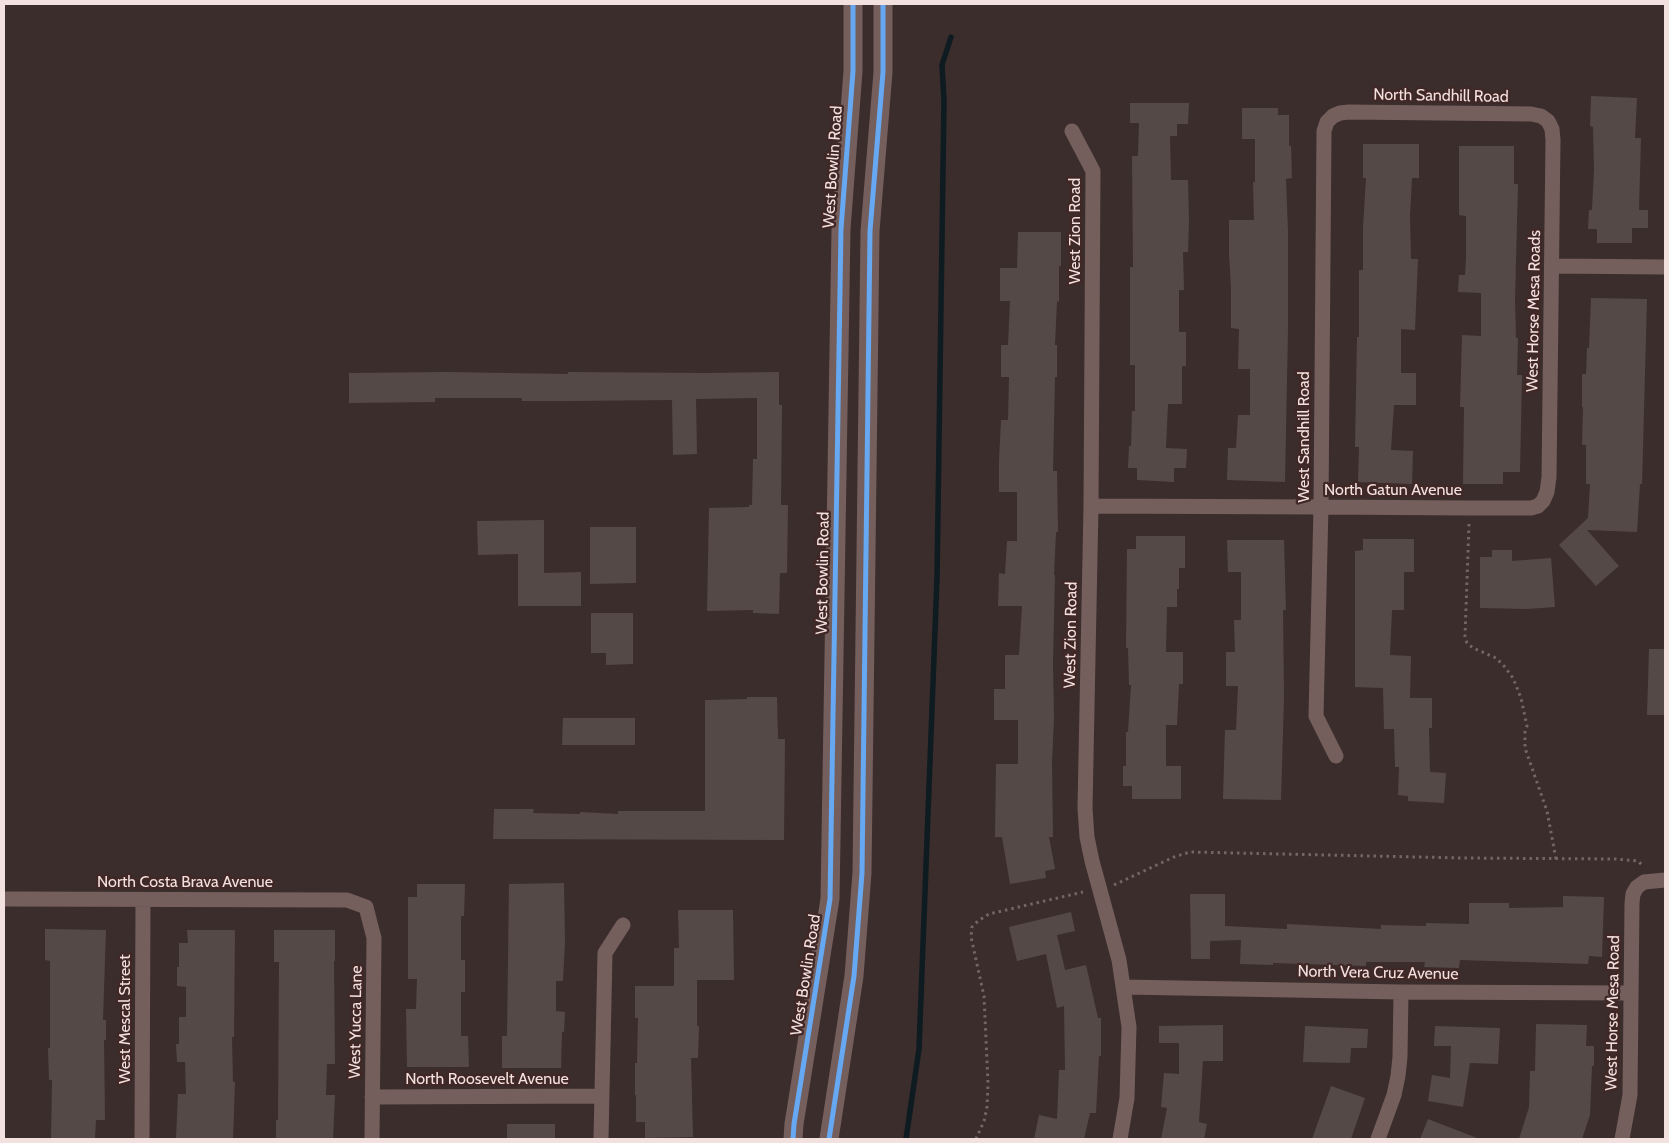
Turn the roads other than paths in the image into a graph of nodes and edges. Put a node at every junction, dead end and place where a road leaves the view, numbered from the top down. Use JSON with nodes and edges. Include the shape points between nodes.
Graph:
{"nodes":[{"id":1,"x":853,"y":4,"type":"edge"},
{"id":2,"x":883,"y":4,"type":"edge"},
{"id":3,"x":1333,"y":116,"type":"joint"},
{"id":4,"x":1548,"y":121,"type":"joint"},
{"id":5,"x":1072,"y":131,"type":"dead end"},
{"id":6,"x":1552,"y":266,"type":"junction"},
{"id":7,"x":1665,"y":267,"type":"edge"},
{"id":8,"x":1543,"y":501,"type":"joint"},
{"id":9,"x":1091,"y":506,"type":"junction"},
{"id":10,"x":1321,"y":507,"type":"junction"},
{"id":11,"x":1336,"y":756,"type":"dead end"},
{"id":12,"x":1665,"y":880,"type":"edge"},
{"id":13,"x":4,"y":900,"type":"edge"},
{"id":14,"x":143,"y":900,"type":"junction"},
{"id":15,"x":366,"y":907,"type":"joint"},
{"id":16,"x":623,"y":925,"type":"dead end"},
{"id":17,"x":1124,"y":987,"type":"junction"},
{"id":18,"x":1402,"y":992,"type":"junction"},
{"id":19,"x":1631,"y":993,"type":"junction"},
{"id":20,"x":602,"y":1096,"type":"junction"},
{"id":21,"x":372,"y":1097,"type":"junction"},
{"id":22,"x":142,"y":1139,"type":"edge"},
{"id":23,"x":372,"y":1139,"type":"edge"},
{"id":24,"x":601,"y":1139,"type":"edge"},
{"id":25,"x":793,"y":1139,"type":"edge"},
{"id":26,"x":829,"y":1139,"type":"edge"},
{"id":27,"x":1120,"y":1139,"type":"edge"},
{"id":28,"x":1378,"y":1139,"type":"edge"},
{"id":29,"x":1622,"y":1139,"type":"edge"}],
"edges":[{"from":1,"to":25,"type":"street","name":"West Bowlin Road","via":[[853,71],[841,229],[830,899]]},
{"from":2,"to":26,"type":"street","via":[[883,72],[870,231],[862,873],[854,976]]},
{"from":3,"to":4,"type":"street","name":"North Sandhill Road","via":[[1349,112],[1531,114]]},
{"from":3,"to":10,"type":"street","name":"West Sandhill Road","via":[[1324,131]]},
{"from":4,"to":6,"type":"street","name":"West Horse Mesa Roads","via":[[1553,140]]},
{"from":5,"to":9,"type":"street","name":"West Zion Road","via":[[1093,171]]},
{"from":6,"to":7,"type":"street"},
{"from":6,"to":8,"type":"street","name":"West Horse Mesa Roads","via":[[1549,477]]},
{"from":8,"to":10,"type":"street","name":"North Gatun Avenue","via":[[1531,508]]},
{"from":9,"to":10,"type":"street","name":"North Gatun Avenue"},
{"from":9,"to":17,"type":"street","name":"West Zion Road","via":[[1085,808],[1087,837]]},
{"from":10,"to":11,"type":"street","name":"West Sandhill Road","via":[[1316,716]]},
{"from":12,"to":19,"type":"street","name":"West Horse Mesa Road","via":[[1641,884],[1633,894]]},
{"from":13,"to":14,"type":"street","name":"North Costa Brava Avenue"},
{"from":14,"to":15,"type":"street","name":"North Costa Brava Avenue","via":[[347,900]]},
{"from":14,"to":22,"type":"street","name":"West Mescal Street"},
{"from":15,"to":21,"type":"street","name":"West Yucca Lane","via":[[374,938]]},
{"from":16,"to":20,"type":"street","via":[[605,953]]},
{"from":17,"to":18,"type":"street","name":"North Vera Cruz Avenue"},
{"from":17,"to":27,"type":"street","name":"West Zion Road","via":[[1129,1066]]},
{"from":18,"to":19,"type":"street","name":"North Vera Cruz Avenue"},
{"from":18,"to":28,"type":"street","via":[[1398,1076]]},
{"from":19,"to":29,"type":"street","name":"West Horse Mesa Road","via":[[1630,1094]]},
{"from":20,"to":21,"type":"street","name":"North Roosevelt Avenue"},
{"from":20,"to":24,"type":"street"},
{"from":21,"to":23,"type":"street","name":"West Yucca Lane"}]}
